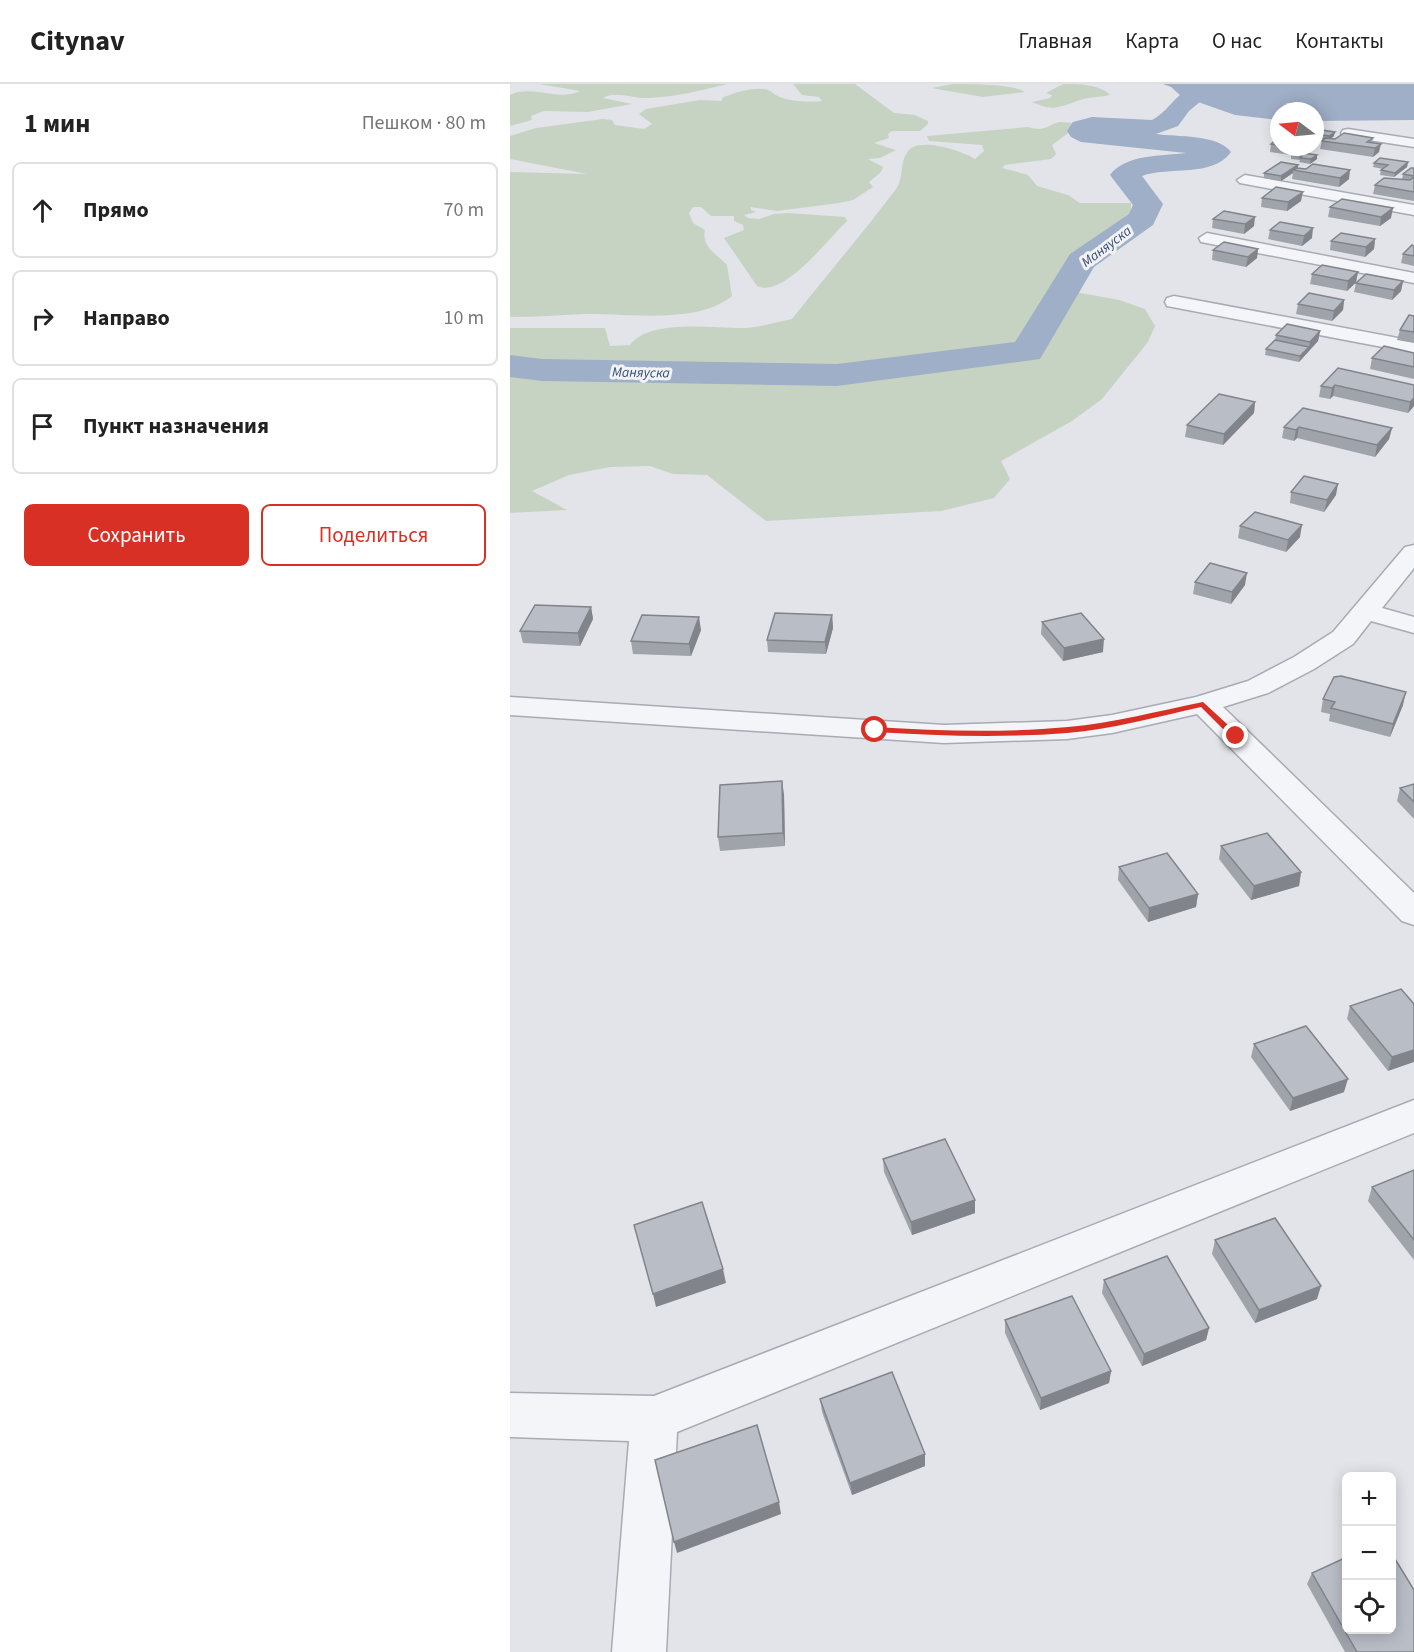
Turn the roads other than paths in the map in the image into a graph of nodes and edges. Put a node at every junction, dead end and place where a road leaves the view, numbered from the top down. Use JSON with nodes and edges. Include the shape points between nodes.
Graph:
{"nodes":[{"id":1,"x":1348,"y":133,"type":"edge"},
{"id":2,"x":1414,"y":143,"type":"edge"},
{"id":3,"x":1245,"y":180,"type":"dead end"},
{"id":4,"x":1414,"y":210,"type":"edge"},
{"id":5,"x":1207,"y":238,"type":"dead end"},
{"id":6,"x":1414,"y":278,"type":"edge"},
{"id":7,"x":1174,"y":302,"type":"dead end"},
{"id":8,"x":1414,"y":347,"type":"edge"},
{"id":9,"x":1414,"y":552,"type":"edge"},
{"id":10,"x":1367,"y":612,"type":"junction"},
{"id":11,"x":1414,"y":625,"type":"edge"},
{"id":12,"x":1203,"y":704,"type":"junction"},
{"id":13,"x":510,"y":706,"type":"edge"},
{"id":14,"x":1414,"y":913,"type":"edge"},
{"id":15,"x":1414,"y":1116,"type":"edge"},
{"id":16,"x":510,"y":1415,"type":"edge"},
{"id":17,"x":654,"y":1419,"type":"junction"},
{"id":18,"x":639,"y":1652,"type":"edge"}],
"edges":[{"from":1,"to":2,"type":"street"},
{"from":3,"to":4,"type":"street"},
{"from":5,"to":6,"type":"street"},
{"from":7,"to":8,"type":"street"},
{"from":9,"to":10,"type":"street"},
{"from":10,"to":11,"type":"street"},
{"from":10,"to":12,"type":"street","via":[[1343,638],[1304,663],[1258,687]]},
{"from":12,"to":13,"type":"street","via":[[1067,730],[944,734]]},
{"from":12,"to":14,"type":"street"},
{"from":15,"to":17,"type":"street"},
{"from":16,"to":17,"type":"street"},
{"from":17,"to":18,"type":"street"}]}
